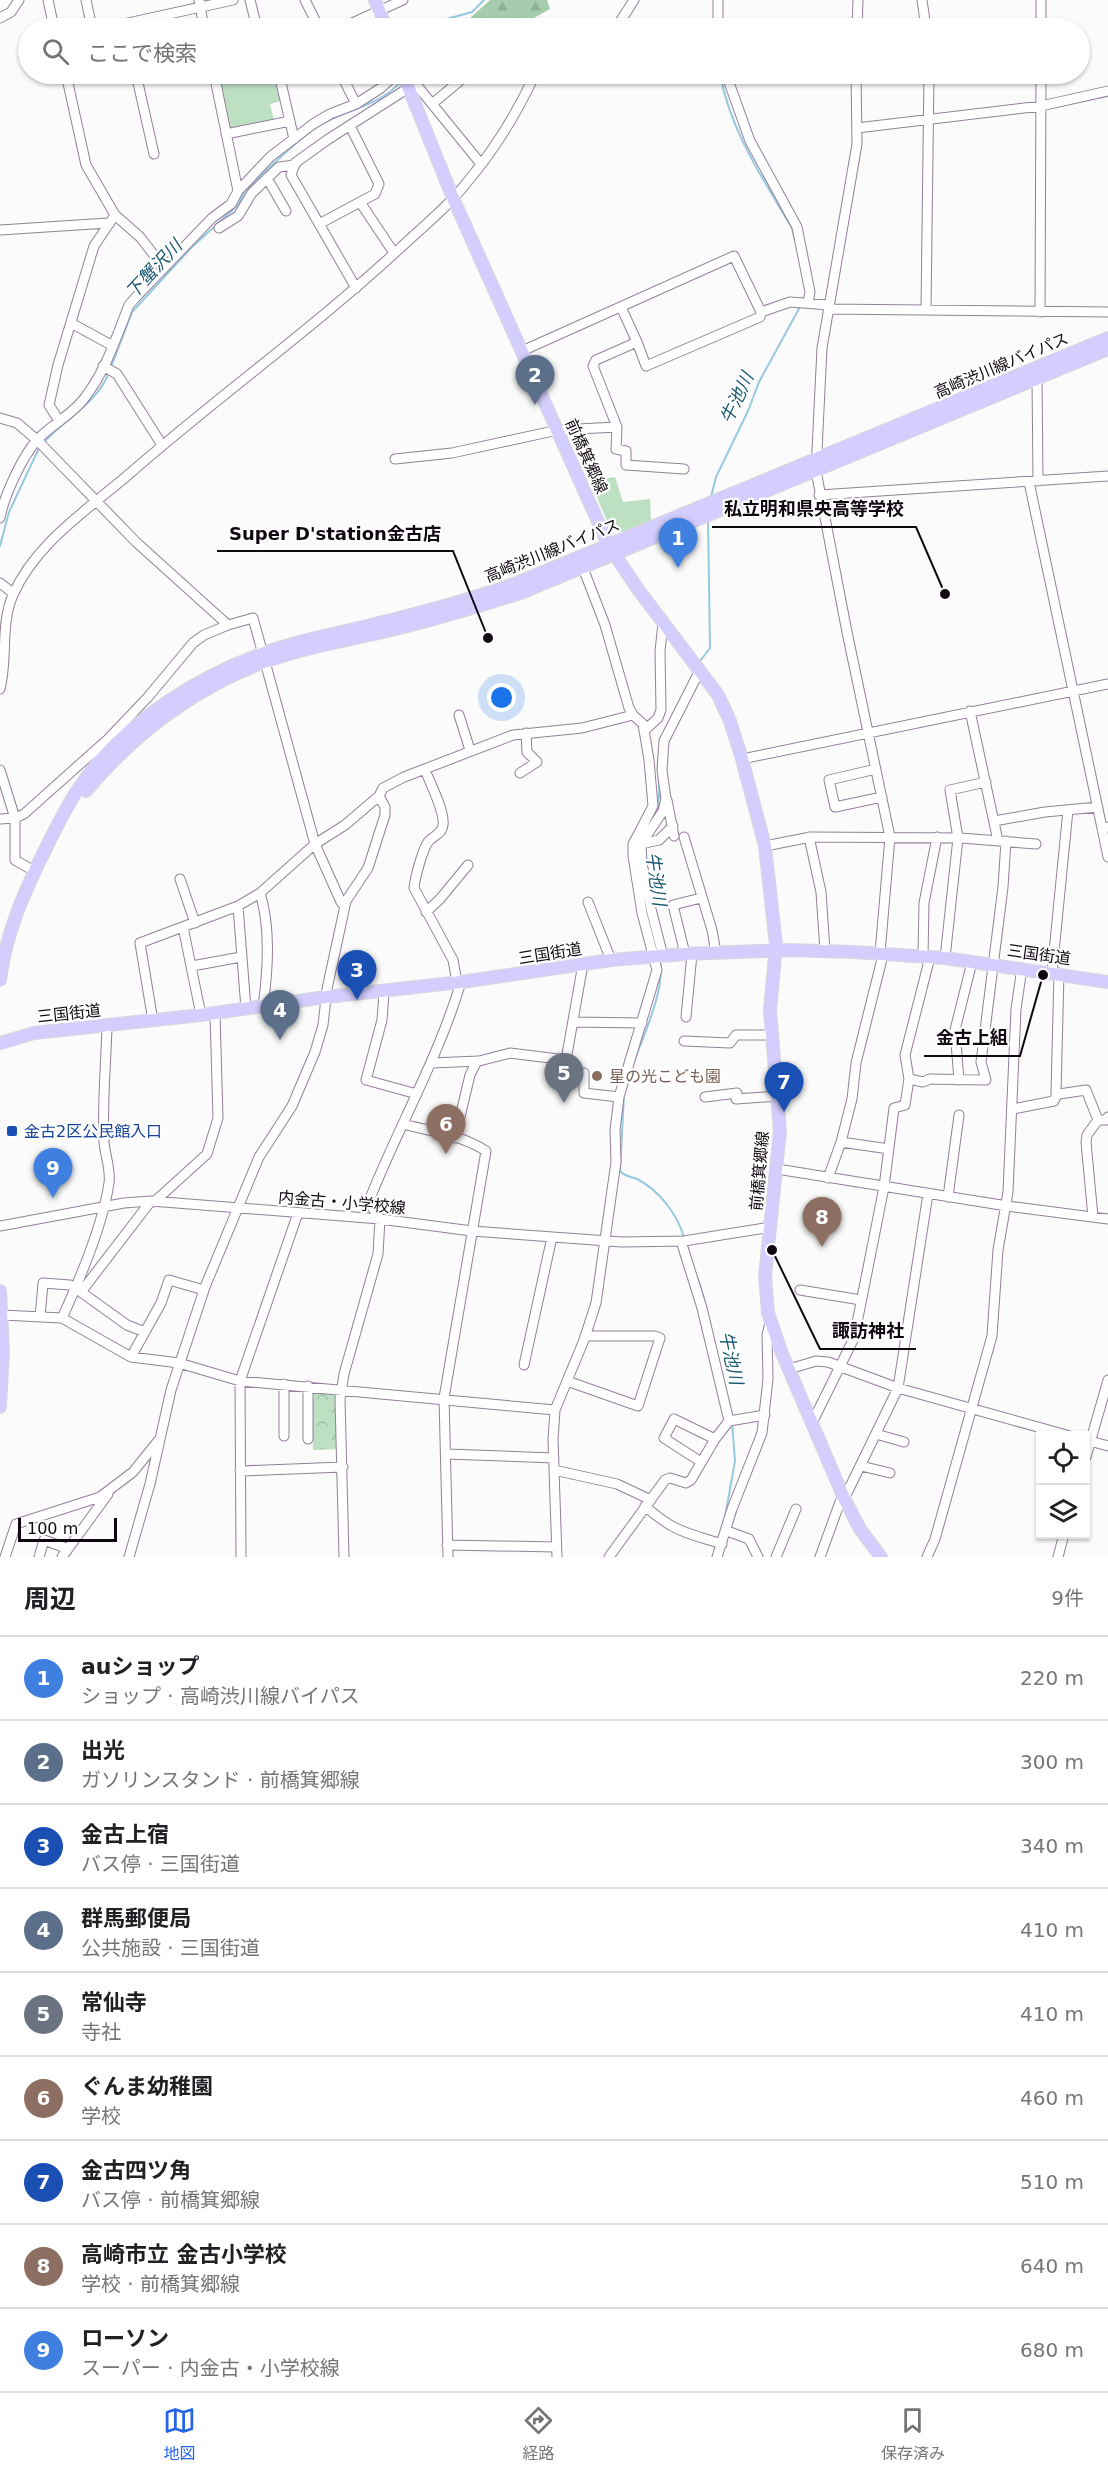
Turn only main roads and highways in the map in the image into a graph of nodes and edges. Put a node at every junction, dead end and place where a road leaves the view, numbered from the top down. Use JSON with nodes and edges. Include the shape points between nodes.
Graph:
{"nodes":[{"id":1,"x":408,"y":84,"type":"edge"},
{"id":2,"x":1108,"y":338,"type":"edge"},
{"id":3,"x":1108,"y":349,"type":"edge"},
{"id":4,"x":817,"y":465,"type":"junction"},
{"id":5,"x":612,"y":550,"type":"junction"},
{"id":6,"x":263,"y":658,"type":"junction"},
{"id":7,"x":3,"y":943,"type":"edge"},
{"id":8,"x":777,"y":951,"type":"junction"},
{"id":9,"x":0,"y":980,"type":"edge"},
{"id":10,"x":1108,"y":982,"type":"edge"},
{"id":11,"x":0,"y":1043,"type":"edge"},
{"id":12,"x":0,"y":1291,"type":"edge"},
{"id":13,"x":0,"y":1407,"type":"edge"},
{"id":14,"x":881,"y":1557,"type":"edge"}],
"edges":[{"from":1,"to":5,"type":"main road","name":"前橋箕郷線","via":[[453,198]]},
{"from":2,"to":4,"type":"main road","name":"高崎渋川線バイパス"},
{"from":3,"to":4,"type":"main road","name":"高崎渋川線バイパス"},
{"from":4,"to":5,"type":"main road","name":"高崎渋川線バイパス"},
{"from":5,"to":6,"type":"main road","name":"高崎渋川線バイパス","via":[[476,598]]},
{"from":5,"to":6,"type":"main road","name":"高崎渋川線バイパス","via":[[583,568],[478,607]]},
{"from":5,"to":8,"type":"main road","name":"前橋箕郷線","via":[[724,708],[765,846]]},
{"from":6,"to":7,"type":"main road","name":"高崎渋川線バイパス","via":[[198,693],[145,731],[96,779],[52,835]]},
{"from":7,"to":9,"type":"main road","name":"高崎渋川線バイパス"},
{"from":8,"to":10,"type":"main road","name":"三国街道","via":[[945,958]]},
{"from":8,"to":11,"type":"main road","name":"三国街道","via":[[610,960],[215,1014],[34,1033]]},
{"from":8,"to":14,"type":"main road","name":"前橋箕郷線","via":[[770,1010],[780,1131],[765,1284],[770,1323],[844,1498]]},
{"from":12,"to":13,"type":"main road"}]}
